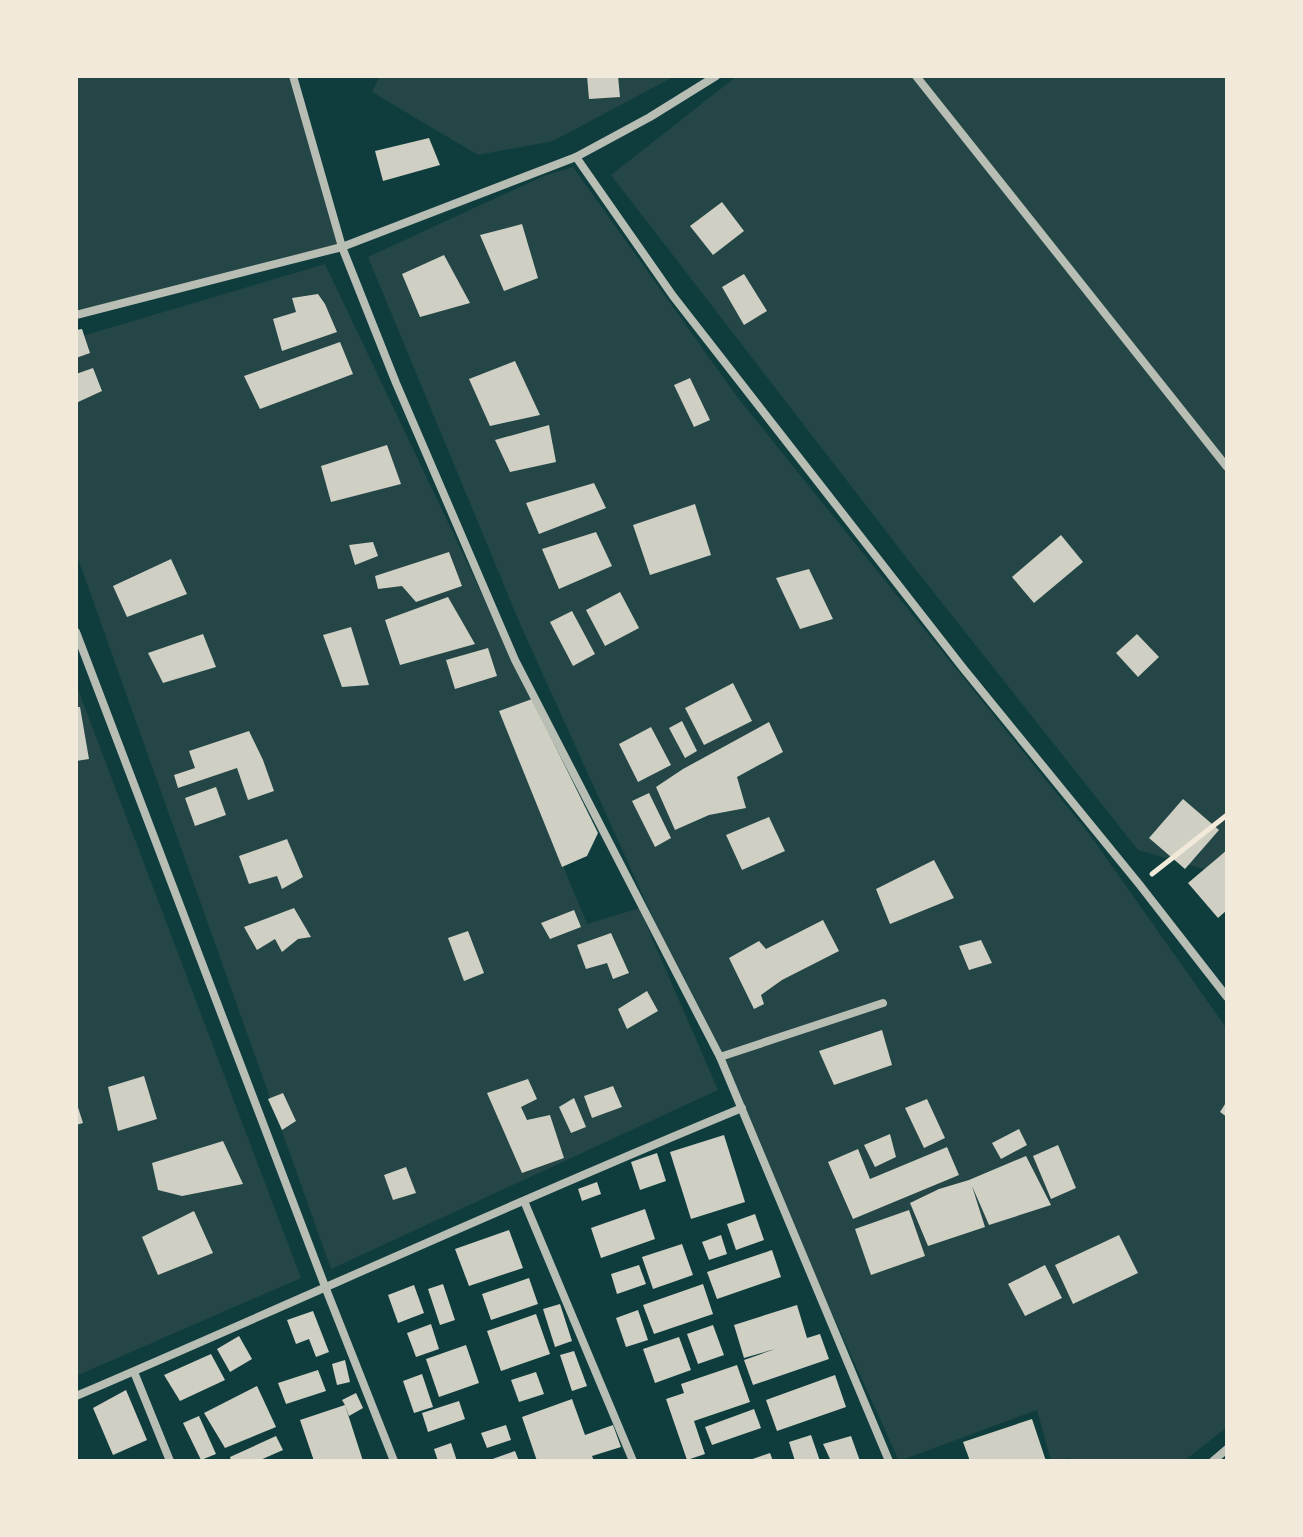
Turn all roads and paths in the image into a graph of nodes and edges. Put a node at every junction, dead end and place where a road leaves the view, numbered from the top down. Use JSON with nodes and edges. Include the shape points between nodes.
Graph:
{"nodes":[{"id":1,"x":293,"y":76,"type":"edge"},
{"id":2,"x":716,"y":76,"type":"edge"},
{"id":3,"x":916,"y":76,"type":"edge"},
{"id":4,"x":576,"y":157,"type":"junction"},
{"id":5,"x":342,"y":247,"type":"junction"},
{"id":6,"x":76,"y":315,"type":"edge"},
{"id":7,"x":1227,"y":467,"type":"edge"},
{"id":8,"x":76,"y":632,"type":"edge"},
{"id":9,"x":1227,"y":815,"type":"edge"},
{"id":10,"x":1139,"y":884,"type":"junction"},
{"id":11,"x":1227,"y":997,"type":"edge"},
{"id":12,"x":883,"y":1003,"type":"dead end"},
{"id":13,"x":720,"y":1057,"type":"junction"},
{"id":14,"x":742,"y":1108,"type":"junction"},
{"id":15,"x":524,"y":1201,"type":"junction"},
{"id":16,"x":326,"y":1289,"type":"junction"},
{"id":17,"x":134,"y":1372,"type":"junction"},
{"id":18,"x":76,"y":1396,"type":"edge"},
{"id":19,"x":1227,"y":1449,"type":"edge"},
{"id":20,"x":170,"y":1461,"type":"edge"},
{"id":21,"x":394,"y":1461,"type":"edge"},
{"id":22,"x":633,"y":1461,"type":"edge"},
{"id":23,"x":889,"y":1461,"type":"edge"},
{"id":24,"x":1213,"y":1461,"type":"edge"}],
"edges":[{"from":1,"to":5,"type":"street"},
{"from":2,"to":4,"type":"street"},
{"from":3,"to":7,"type":"street"},
{"from":4,"to":5,"type":"street"},
{"from":4,"to":10,"type":"street","via":[[673,296]]},
{"from":5,"to":6,"type":"street"},
{"from":5,"to":13,"type":"street","via":[[515,660]]},
{"from":8,"to":16,"type":"street"},
{"from":9,"to":10,"type":"path"},
{"from":10,"to":11,"type":"street"},
{"from":12,"to":13,"type":"street"},
{"from":13,"to":14,"type":"street"},
{"from":14,"to":15,"type":"street"},
{"from":14,"to":23,"type":"street"},
{"from":15,"to":16,"type":"street"},
{"from":15,"to":22,"type":"street"},
{"from":16,"to":17,"type":"street"},
{"from":16,"to":21,"type":"street"},
{"from":17,"to":18,"type":"street"},
{"from":17,"to":20,"type":"street"},
{"from":19,"to":24,"type":"street"}]}
